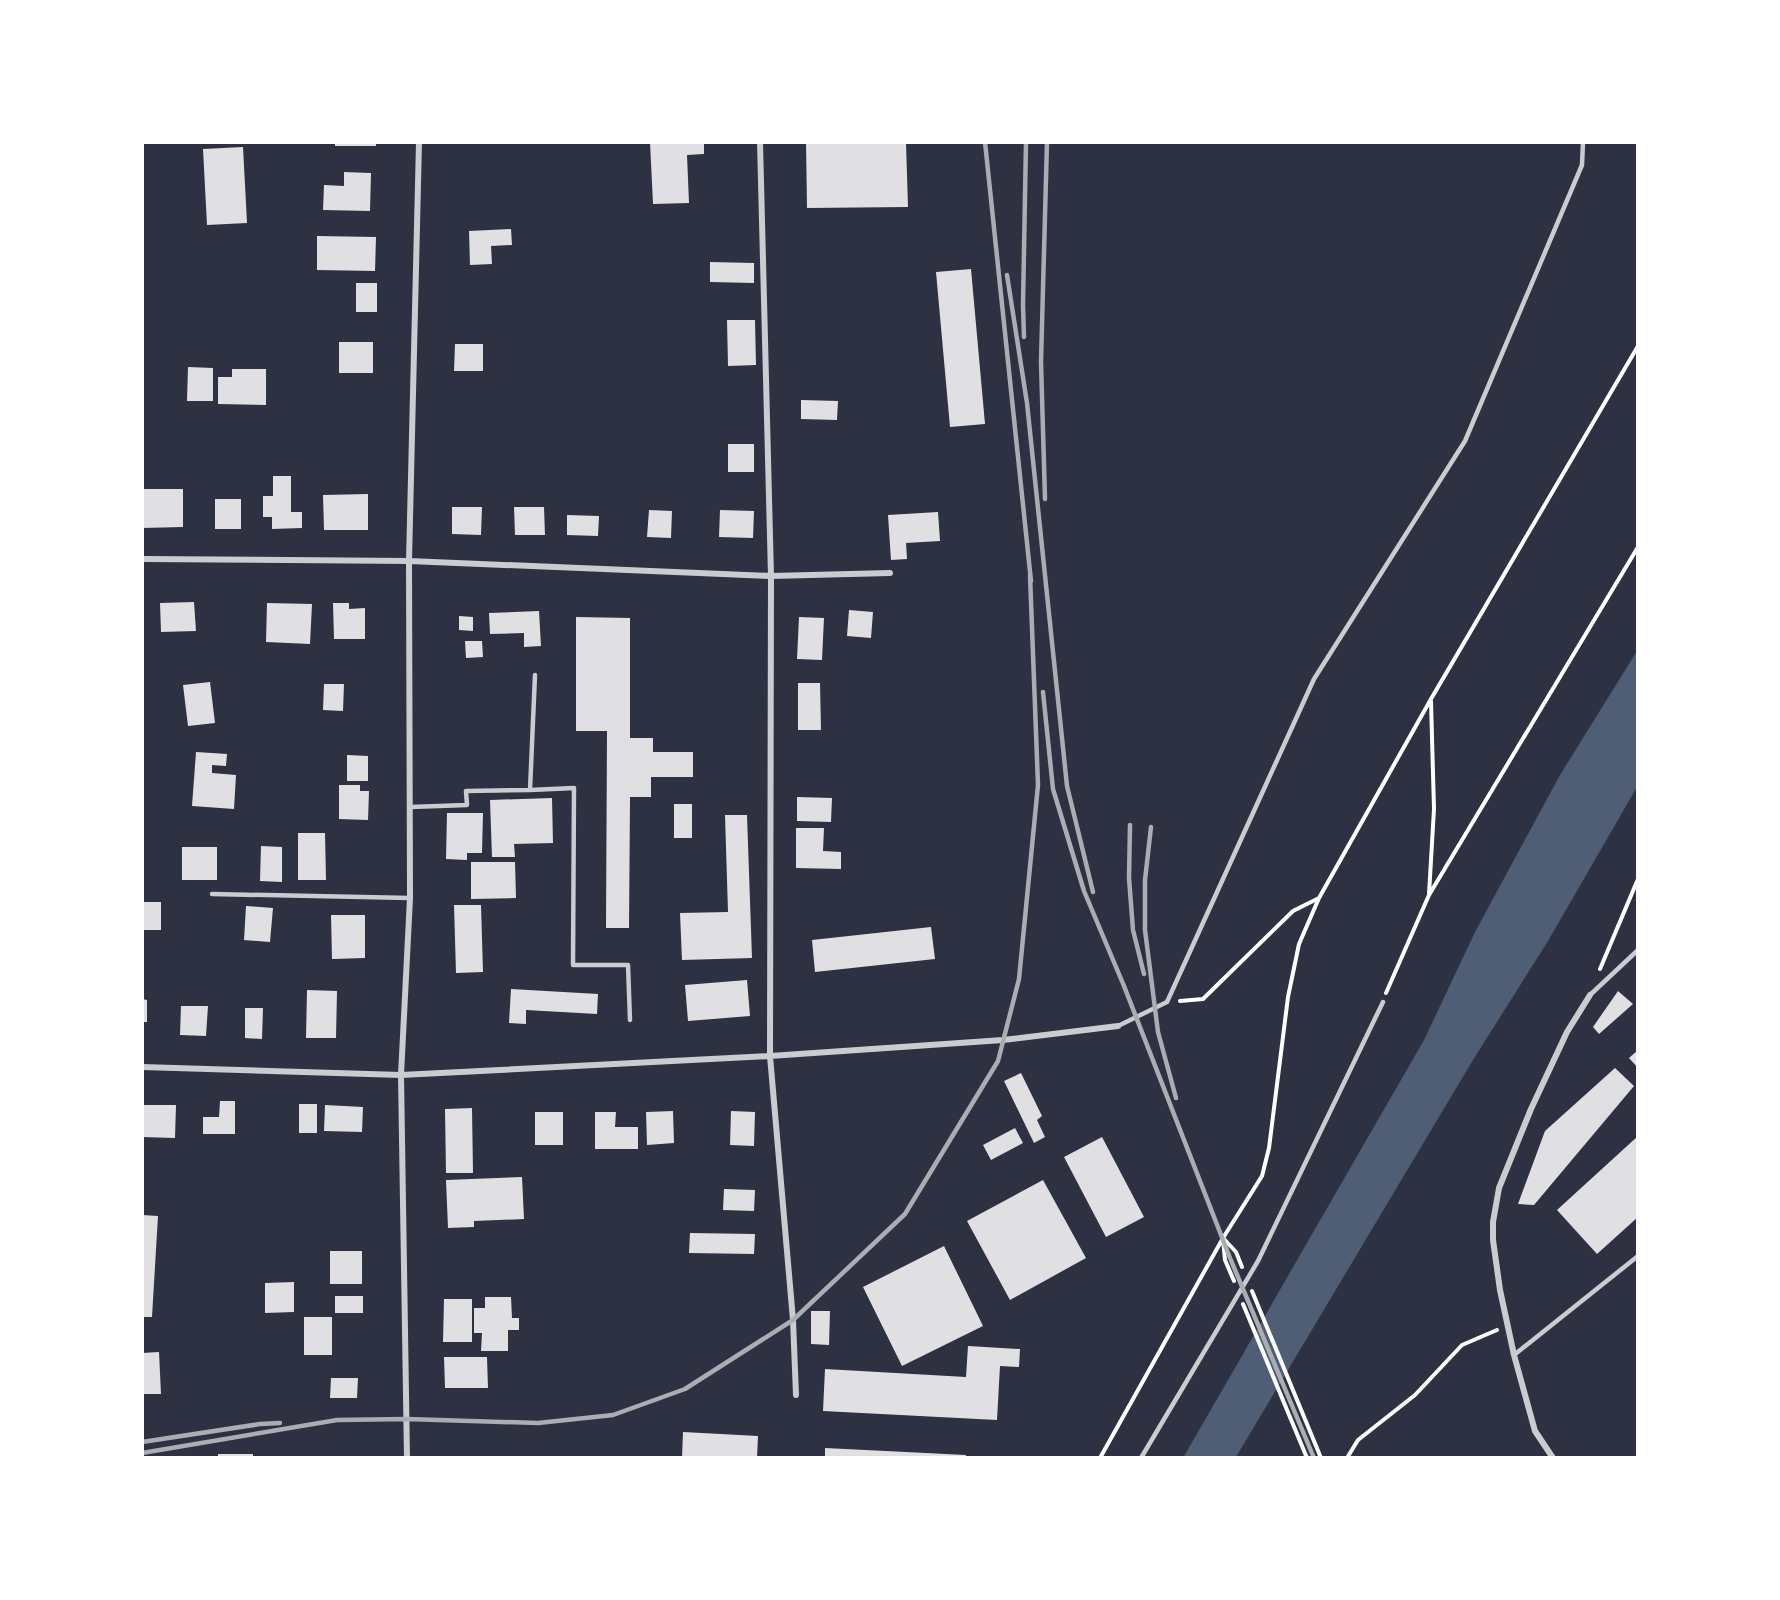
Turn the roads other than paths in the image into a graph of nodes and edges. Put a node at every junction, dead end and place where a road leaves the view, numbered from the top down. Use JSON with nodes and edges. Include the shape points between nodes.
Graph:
{"nodes":[{"id":1,"x":419,"y":142,"type":"edge"},
{"id":2,"x":760,"y":142,"type":"edge"},
{"id":3,"x":1583,"y":142,"type":"edge"},
{"id":4,"x":142,"y":559,"type":"edge"},
{"id":5,"x":409,"y":561,"type":"junction"},
{"id":6,"x":890,"y":573,"type":"dead end"},
{"id":7,"x":771,"y":576,"type":"junction"},
{"id":8,"x":535,"y":675,"type":"dead end"},
{"id":9,"x":530,"y":790,"type":"junction"},
{"id":10,"x":410,"y":807,"type":"junction"},
{"id":11,"x":212,"y":894,"type":"dead end"},
{"id":12,"x":410,"y":898,"type":"junction"},
{"id":13,"x":1638,"y":950,"type":"edge"},
{"id":14,"x":1590,"y":995,"type":"joint"},
{"id":15,"x":1383,"y":1002,"type":"road end"},
{"id":16,"x":630,"y":1020,"type":"dead end"},
{"id":17,"x":1118,"y":1026,"type":"joint"},
{"id":18,"x":770,"y":1056,"type":"junction"},
{"id":19,"x":142,"y":1067,"type":"edge"},
{"id":20,"x":401,"y":1075,"type":"junction"},
{"id":21,"x":1638,"y":1256,"type":"edge"},
{"id":22,"x":1514,"y":1355,"type":"junction"},
{"id":23,"x":796,"y":1395,"type":"dead end"},
{"id":24,"x":407,"y":1458,"type":"edge"},
{"id":25,"x":1141,"y":1458,"type":"edge"},
{"id":26,"x":1553,"y":1458,"type":"edge"}],
"edges":[{"from":1,"to":5,"type":"street"},
{"from":2,"to":7,"type":"street"},
{"from":3,"to":17,"type":"lane","via":[[1582,165],[1465,441],[1314,679],[1167,1002]]},
{"from":4,"to":5,"type":"street"},
{"from":5,"to":7,"type":"street"},
{"from":5,"to":10,"type":"street"},
{"from":6,"to":7,"type":"street"},
{"from":7,"to":18,"type":"street"},
{"from":8,"to":9,"type":"lane"},
{"from":9,"to":10,"type":"lane","via":[[466,790],[467,805]]},
{"from":9,"to":16,"type":"lane","via":[[574,788],[573,965],[628,964]]},
{"from":10,"to":12,"type":"street"},
{"from":11,"to":12,"type":"lane"},
{"from":12,"to":20,"type":"street"},
{"from":13,"to":14,"type":"lane"},
{"from":14,"to":22,"type":"street","via":[[1548,1072],[1499,1188],[1493,1240]]},
{"from":15,"to":25,"type":"lane","via":[[1258,1261]]},
{"from":17,"to":18,"type":"street","via":[[1003,1040]]},
{"from":18,"to":20,"type":"street"},
{"from":18,"to":23,"type":"street","via":[[794,1320]]},
{"from":19,"to":20,"type":"street"},
{"from":20,"to":24,"type":"street"},
{"from":21,"to":22,"type":"lane"},
{"from":22,"to":26,"type":"street","via":[[1535,1431]]}]}
